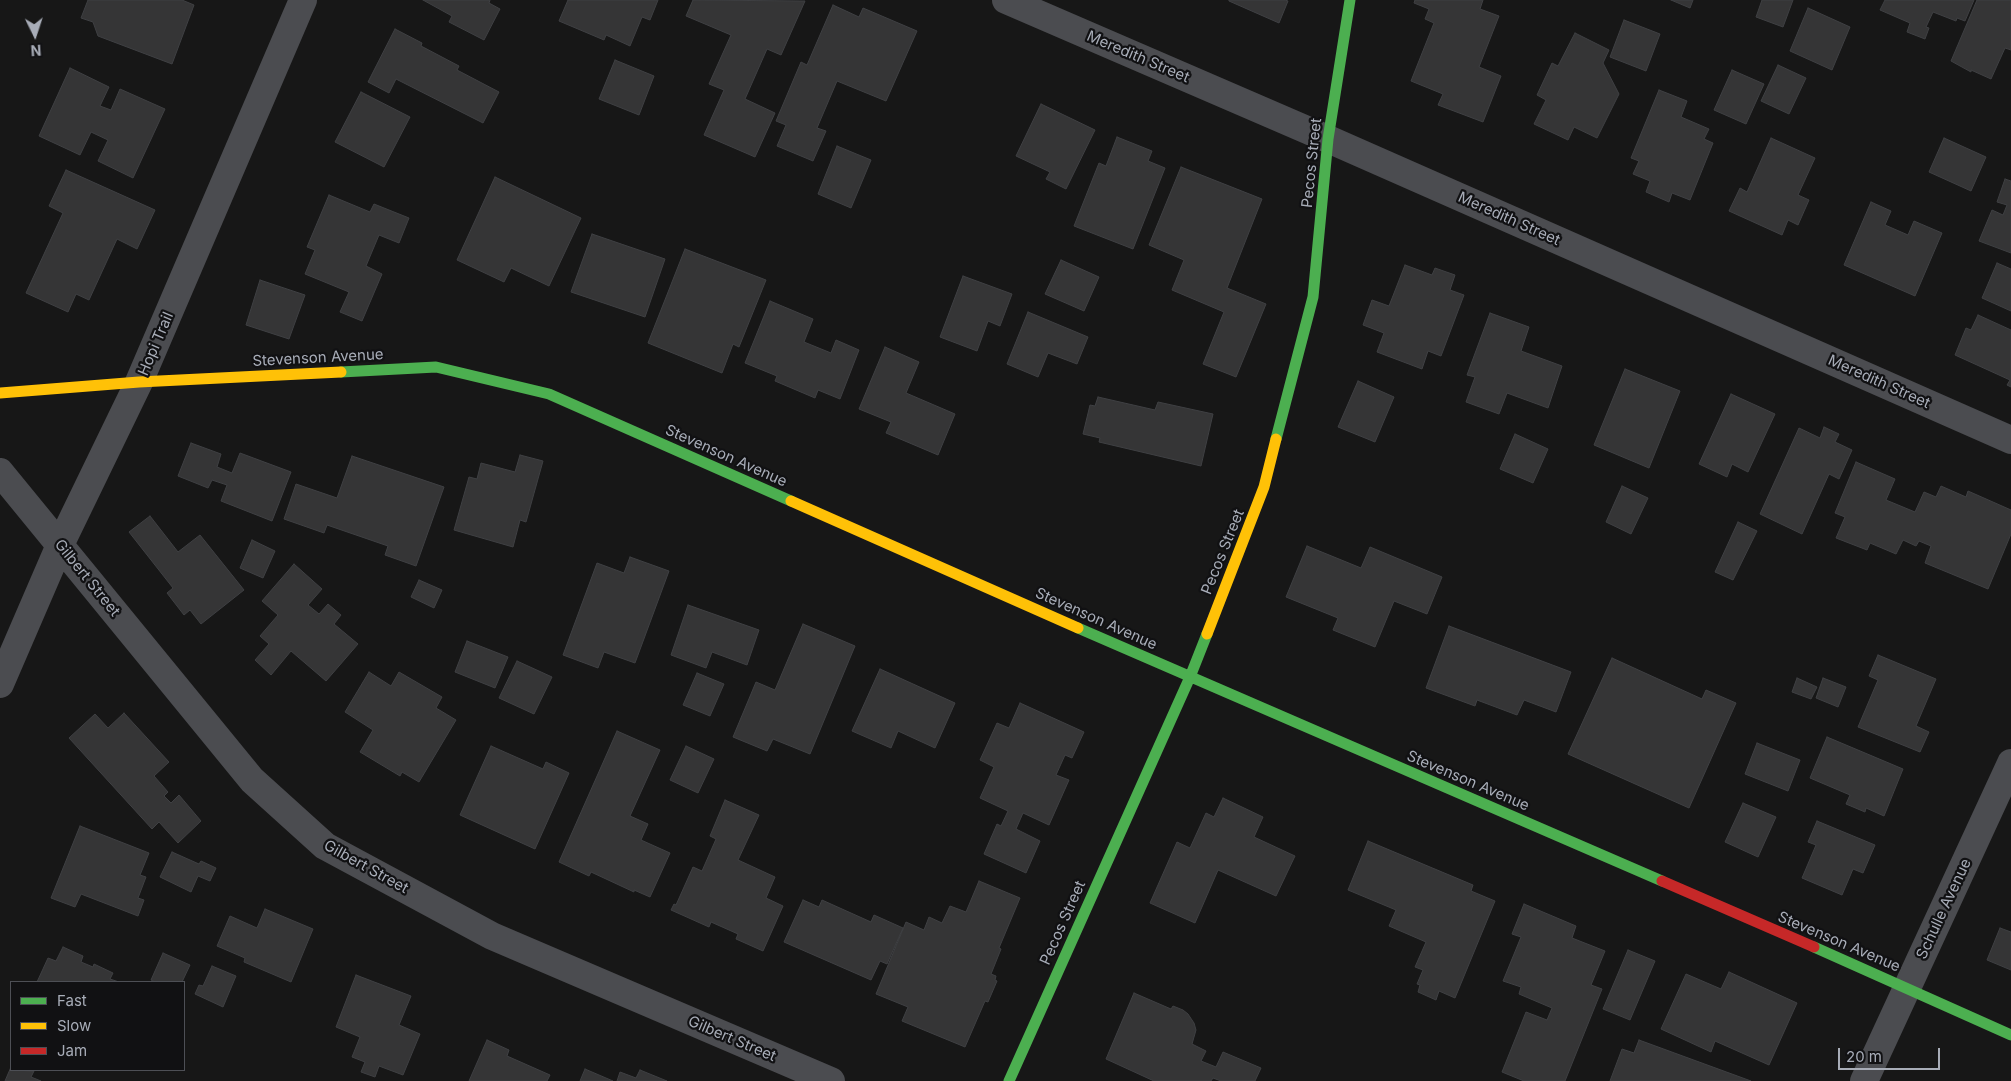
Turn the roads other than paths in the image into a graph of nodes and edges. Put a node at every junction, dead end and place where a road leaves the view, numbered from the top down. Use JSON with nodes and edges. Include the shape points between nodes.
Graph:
{"nodes":[{"id":1,"x":303,"y":0,"type":"edge"},
{"id":2,"x":1006,"y":0,"type":"edge"},
{"id":3,"x":1350,"y":0,"type":"edge"},
{"id":4,"x":1328,"y":139,"type":"junction"},
{"id":5,"x":139,"y":382,"type":"junction"},
{"id":6,"x":0,"y":393,"type":"edge"},
{"id":7,"x":2011,"y":440,"type":"edge"},
{"id":8,"x":0,"y":472,"type":"edge"},
{"id":9,"x":60,"y":545,"type":"junction"},
{"id":10,"x":1190,"y":677,"type":"junction"},
{"id":11,"x":0,"y":684,"type":"edge"},
{"id":12,"x":2011,"y":763,"type":"edge"},
{"id":13,"x":1908,"y":988,"type":"junction"},
{"id":14,"x":2011,"y":1035,"type":"edge"},
{"id":15,"x":830,"y":1081,"type":"edge"},
{"id":16,"x":1009,"y":1081,"type":"edge"},
{"id":17,"x":1864,"y":1081,"type":"edge"}],
"edges":[{"from":1,"to":5,"type":"street","name":"Hopi Trail"},
{"from":2,"to":4,"type":"street","name":"Meredith Street"},
{"from":3,"to":4,"type":"street","name":"Pecos Street"},
{"from":4,"to":7,"type":"street","name":"Meredith Street"},
{"from":4,"to":10,"type":"street","name":"Pecos Street","via":[[1314,297],[1264,487]]},
{"from":5,"to":6,"type":"street"},
{"from":5,"to":9,"type":"street","name":"Hopi Trail"},
{"from":5,"to":10,"type":"street","name":"Stevenson Avenue","via":[[436,367],[549,394]]},
{"from":8,"to":9,"type":"street","name":"Gilbert Street"},
{"from":9,"to":11,"type":"street","name":"Hopi Trail"},
{"from":9,"to":15,"type":"street","name":"Gilbert Street","via":[[252,780],[325,846],[492,936]]},
{"from":10,"to":13,"type":"street","name":"Stevenson Avenue"},
{"from":10,"to":16,"type":"street","name":"Pecos Street"},
{"from":12,"to":13,"type":"street","name":"Schulle Avenue"},
{"from":13,"to":14,"type":"street","name":"Stevenson Avenue"},
{"from":13,"to":17,"type":"street","name":"Schulle Avenue"}]}
